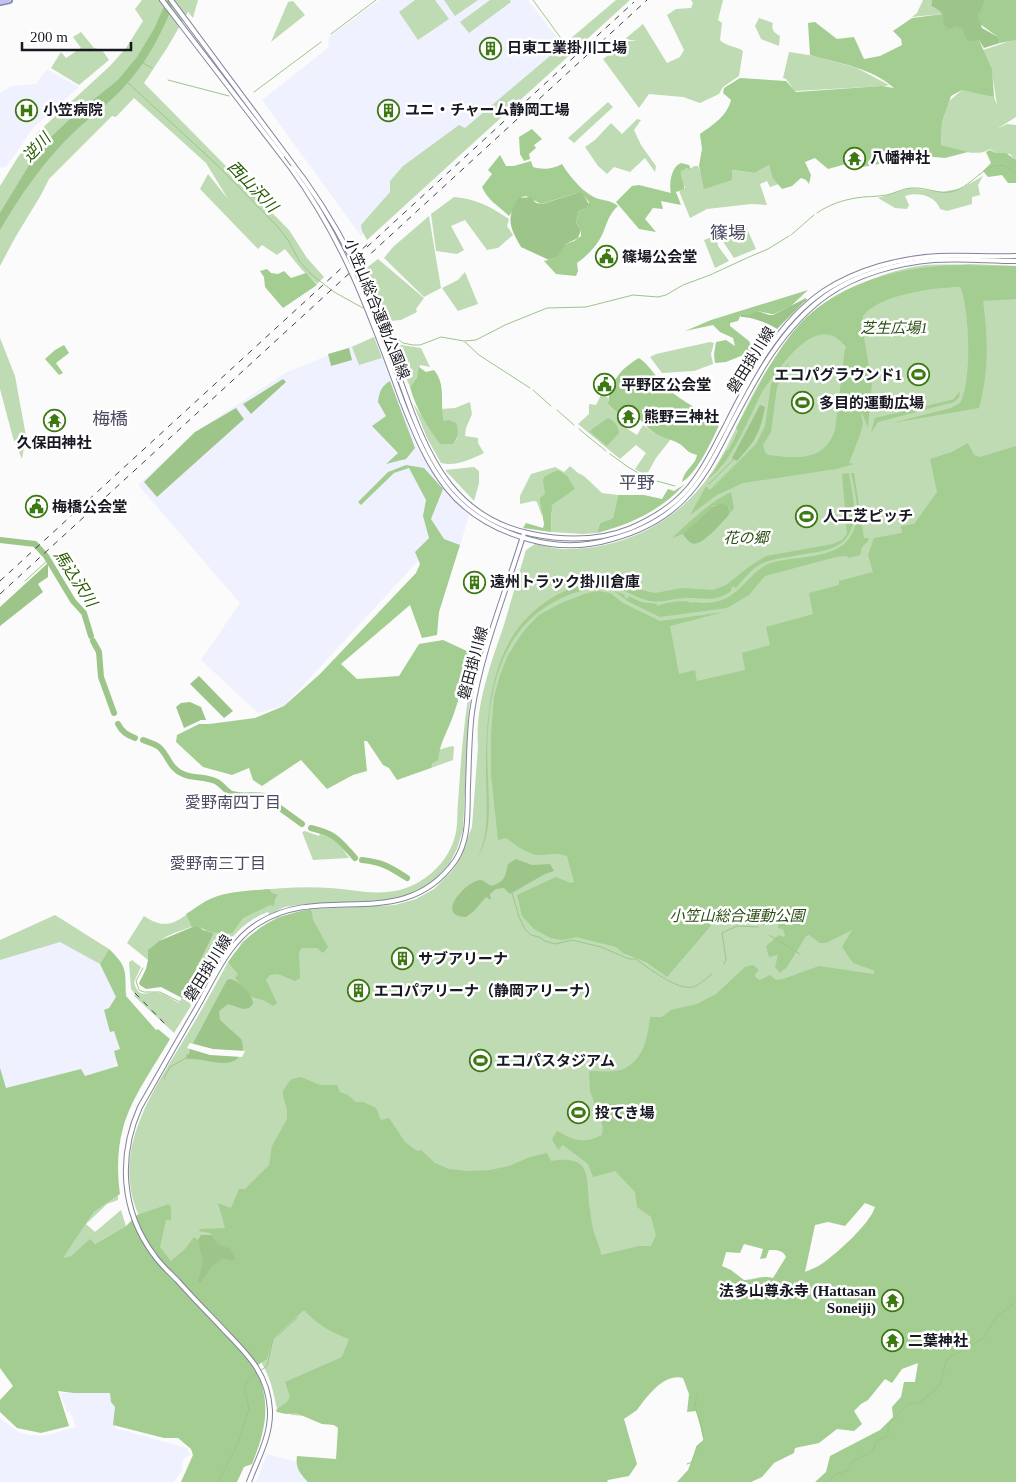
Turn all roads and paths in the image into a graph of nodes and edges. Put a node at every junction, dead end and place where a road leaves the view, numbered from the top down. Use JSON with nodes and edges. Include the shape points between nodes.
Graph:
{"nodes":[{"id":1,"x":162,"y":0,"type":"edge"},
{"id":2,"x":172,"y":0,"type":"edge"},
{"id":3,"x":1016,"y":256,"type":"edge"},
{"id":4,"x":1016,"y":261,"type":"edge"},
{"id":5,"x":507,"y":530,"type":"junction"},
{"id":6,"x":523,"y":535,"type":"junction"},
{"id":7,"x":249,"y":1482,"type":"edge"}],
"edges":[{"from":1,"to":5,"type":"main road","name":"小笠山総合運動公園線","bridge":true,"via":[[291,168],[325,219],[348,262],[427,460],[466,509],[490,525]]},
{"from":2,"to":5,"type":"main road","name":"小笠山総合運動公園線","bridge":true,"via":[[318,199],[346,246],[433,461],[463,499]]},
{"from":3,"to":6,"type":"main road","name":"磐田掛川線","via":[[914,259],[870,269],[837,284],[802,309],[778,337],[751,378],[705,466],[671,505],[638,525],[606,536],[572,540]]},
{"from":4,"to":6,"type":"main road","name":"磐田掛川線","via":[[932,260],[886,269],[838,288],[807,310],[787,331],[758,376],[706,471],[672,510],[630,534],[601,542],[561,545],[536,542]]},
{"from":5,"to":6,"type":"main road","name":"小笠山総合運動公園線"},
{"from":6,"to":7,"type":"main road","name":"磐田掛川線","via":[[488,644],[472,712],[467,823],[463,845],[456,859],[438,880],[408,898],[390,902],[303,906],[278,913],[245,933],[224,960],[140,1107],[130,1133],[125,1162],[126,1181],[129,1204],[140,1232],[158,1260],[253,1361],[264,1382],[269,1400],[269,1425]]}]}
